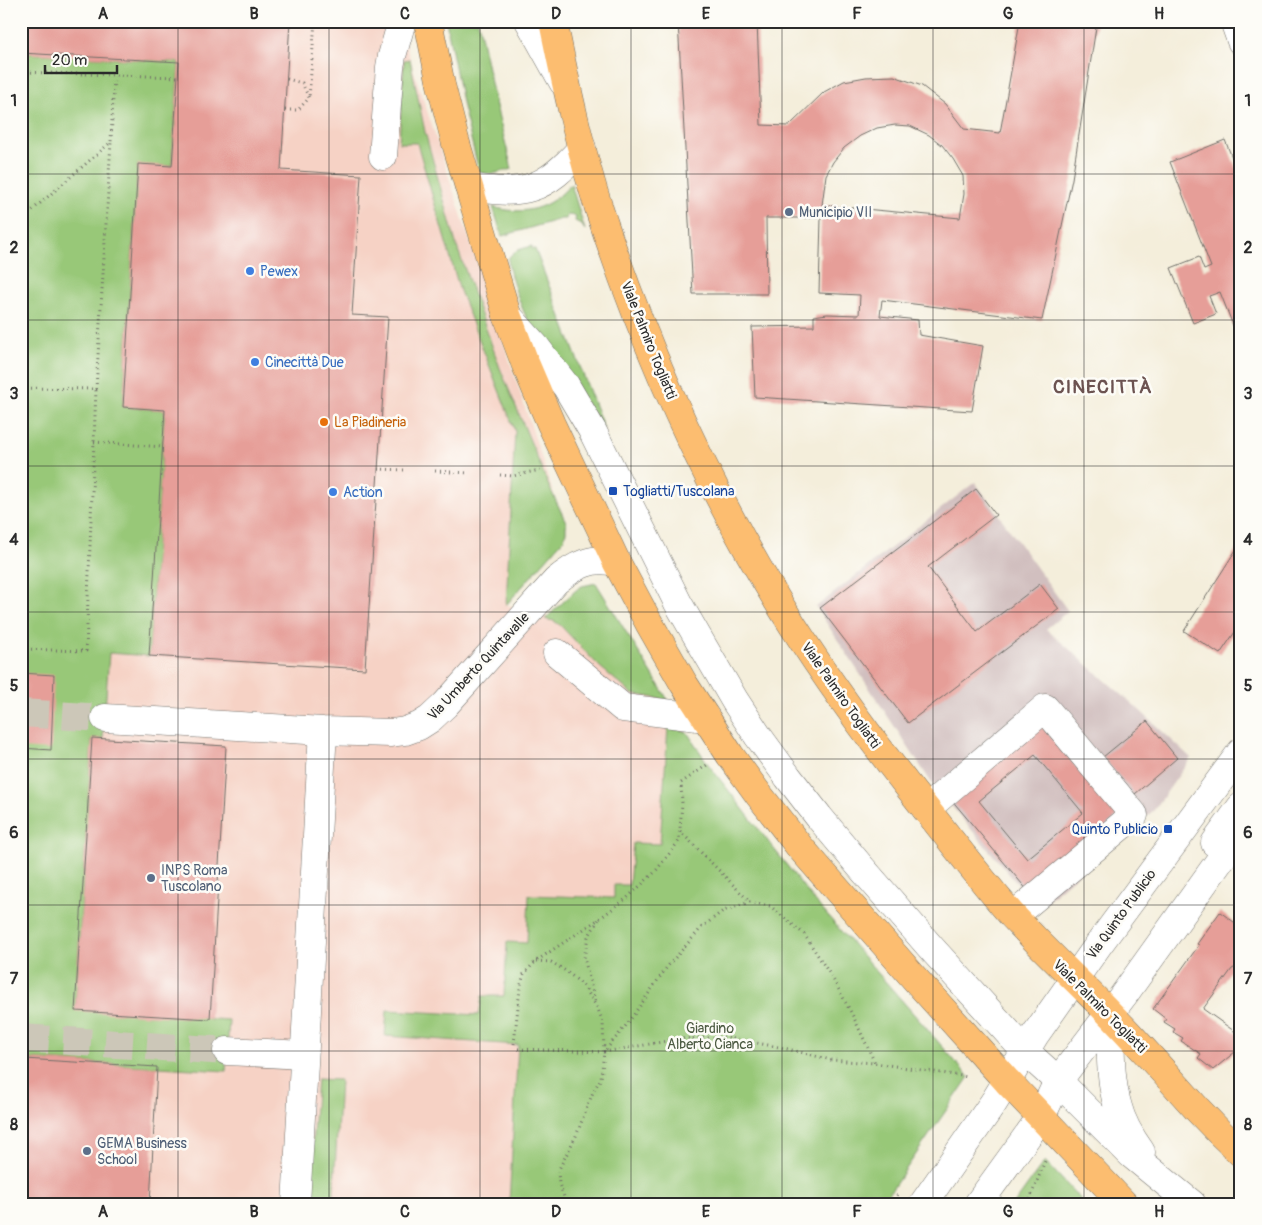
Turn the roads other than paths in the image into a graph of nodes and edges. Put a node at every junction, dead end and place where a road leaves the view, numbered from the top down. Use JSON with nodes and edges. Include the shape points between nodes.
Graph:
{"nodes":[{"id":1,"x":402,"y":21,"type":"edge"},
{"id":2,"x":428,"y":21,"type":"edge"},
{"id":3,"x":530,"y":21,"type":"edge"},
{"id":4,"x":553,"y":21,"type":"edge"},
{"id":5,"x":1234,"y":21,"type":"edge"},
{"id":6,"x":1241,"y":40,"type":"edge"},
{"id":7,"x":568,"y":90,"type":"junction"},
{"id":8,"x":582,"y":148,"type":"junction"},
{"id":9,"x":383,"y":156,"type":"dead end"},
{"id":10,"x":469,"y":187,"type":"junction"},
{"id":11,"x":507,"y":315,"type":"junction"},
{"id":12,"x":617,"y":563,"type":"junction"},
{"id":13,"x":557,"y":653,"type":"dead end"},
{"id":14,"x":105,"y":718,"type":"tunnel mouth"},
{"id":15,"x":706,"y":718,"type":"junction"},
{"id":16,"x":322,"y":732,"type":"junction"},
{"id":17,"x":1241,"y":752,"type":"edge"},
{"id":18,"x":1241,"y":807,"type":"edge"},
{"id":19,"x":926,"y":809,"type":"junction"},
{"id":20,"x":1241,"y":831,"type":"edge"},
{"id":21,"x":1013,"y":916,"type":"junction"},
{"id":22,"x":1074,"y":980,"type":"junction"},
{"id":23,"x":1110,"y":1014,"type":"junction"},
{"id":24,"x":1025,"y":1050,"type":"junction"},
{"id":25,"x":227,"y":1051,"type":"tunnel mouth"},
{"id":26,"x":304,"y":1055,"type":"junction"},
{"id":27,"x":1007,"y":1081,"type":"junction"},
{"id":28,"x":1058,"y":1081,"type":"junction"},
{"id":29,"x":1041,"y":1117,"type":"junction"},
{"id":30,"x":1241,"y":1153,"type":"edge"},
{"id":31,"x":1161,"y":1179,"type":"junction"},
{"id":32,"x":296,"y":1204,"type":"edge"},
{"id":33,"x":923,"y":1204,"type":"edge"},
{"id":34,"x":978,"y":1204,"type":"edge"},
{"id":35,"x":1124,"y":1204,"type":"edge"},
{"id":36,"x":1192,"y":1204,"type":"edge"}],
"edges":[{"from":1,"to":9,"type":"street","via":[[390,67]]},
{"from":2,"to":10,"type":"main road","via":[[440,85]]},
{"from":3,"to":7,"type":"street","name":"Viale Palmiro Togliatti"},
{"from":4,"to":7,"type":"main road","name":"Viale Palmiro Togliatti"},
{"from":5,"to":6,"type":"street"},
{"from":7,"to":8,"type":"main road","name":"Viale Palmiro Togliatti"},
{"from":8,"to":10,"type":"street","via":[[557,173],[532,188],[501,191]]},
{"from":8,"to":19,"type":"main road","name":"Viale Palmiro Togliatti","via":[[600,212],[632,303],[711,481],[763,577],[808,649]]},
{"from":10,"to":11,"type":"main road"},
{"from":11,"to":12,"type":"main road","via":[[547,416]]},
{"from":11,"to":24,"type":"street","via":[[566,386],[592,430],[678,603],[758,736],[819,817]]},
{"from":12,"to":15,"type":"main road"},
{"from":12,"to":16,"type":"street","name":"Via Umberto Quintavalle","via":[[594,560],[574,568],[556,581],[425,723],[391,733]]},
{"from":13,"to":15,"type":"street","via":[[623,708]]},
{"from":14,"to":16,"type":"street","name":"Via Umberto Quintavalle"},
{"from":15,"to":27,"type":"main road","via":[[799,846]]},
{"from":16,"to":26,"type":"street"},
{"from":17,"to":22,"type":"street","name":"Via Quinto Publicio"},
{"from":18,"to":23,"type":"street","via":[[1125,969],[1115,987]]},
{"from":19,"to":21,"type":"main road","name":"Viale Palmiro Togliatti"},
{"from":19,"to":21,"type":"street","via":[[1045,708],[1134,816]]},
{"from":20,"to":23,"type":"street"},
{"from":21,"to":22,"type":"main road","name":"Viale Palmiro Togliatti"},
{"from":22,"to":23,"type":"main road","name":"Viale Palmiro Togliatti"},
{"from":22,"to":24,"type":"street","name":"Via Quinto Publicio"},
{"from":23,"to":28,"type":"street"},
{"from":23,"to":30,"type":"main road","name":"Viale Palmiro Togliatti"},
{"from":23,"to":31,"type":"street","via":[[1111,1061],[1118,1108],[1125,1127]]},
{"from":24,"to":27,"type":"street","name":"Via Quinto Publicio"},
{"from":24,"to":28,"type":"street"},
{"from":25,"to":26,"type":"street"},
{"from":26,"to":32,"type":"street"},
{"from":27,"to":29,"type":"main road"},
{"from":27,"to":33,"type":"street","name":"Via Quinto Publicio"},
{"from":28,"to":29,"type":"street"},
{"from":28,"to":31,"type":"street","via":[[1120,1145]]},
{"from":29,"to":34,"type":"street"},
{"from":29,"to":35,"type":"main road"},
{"from":31,"to":36,"type":"street"}]}
